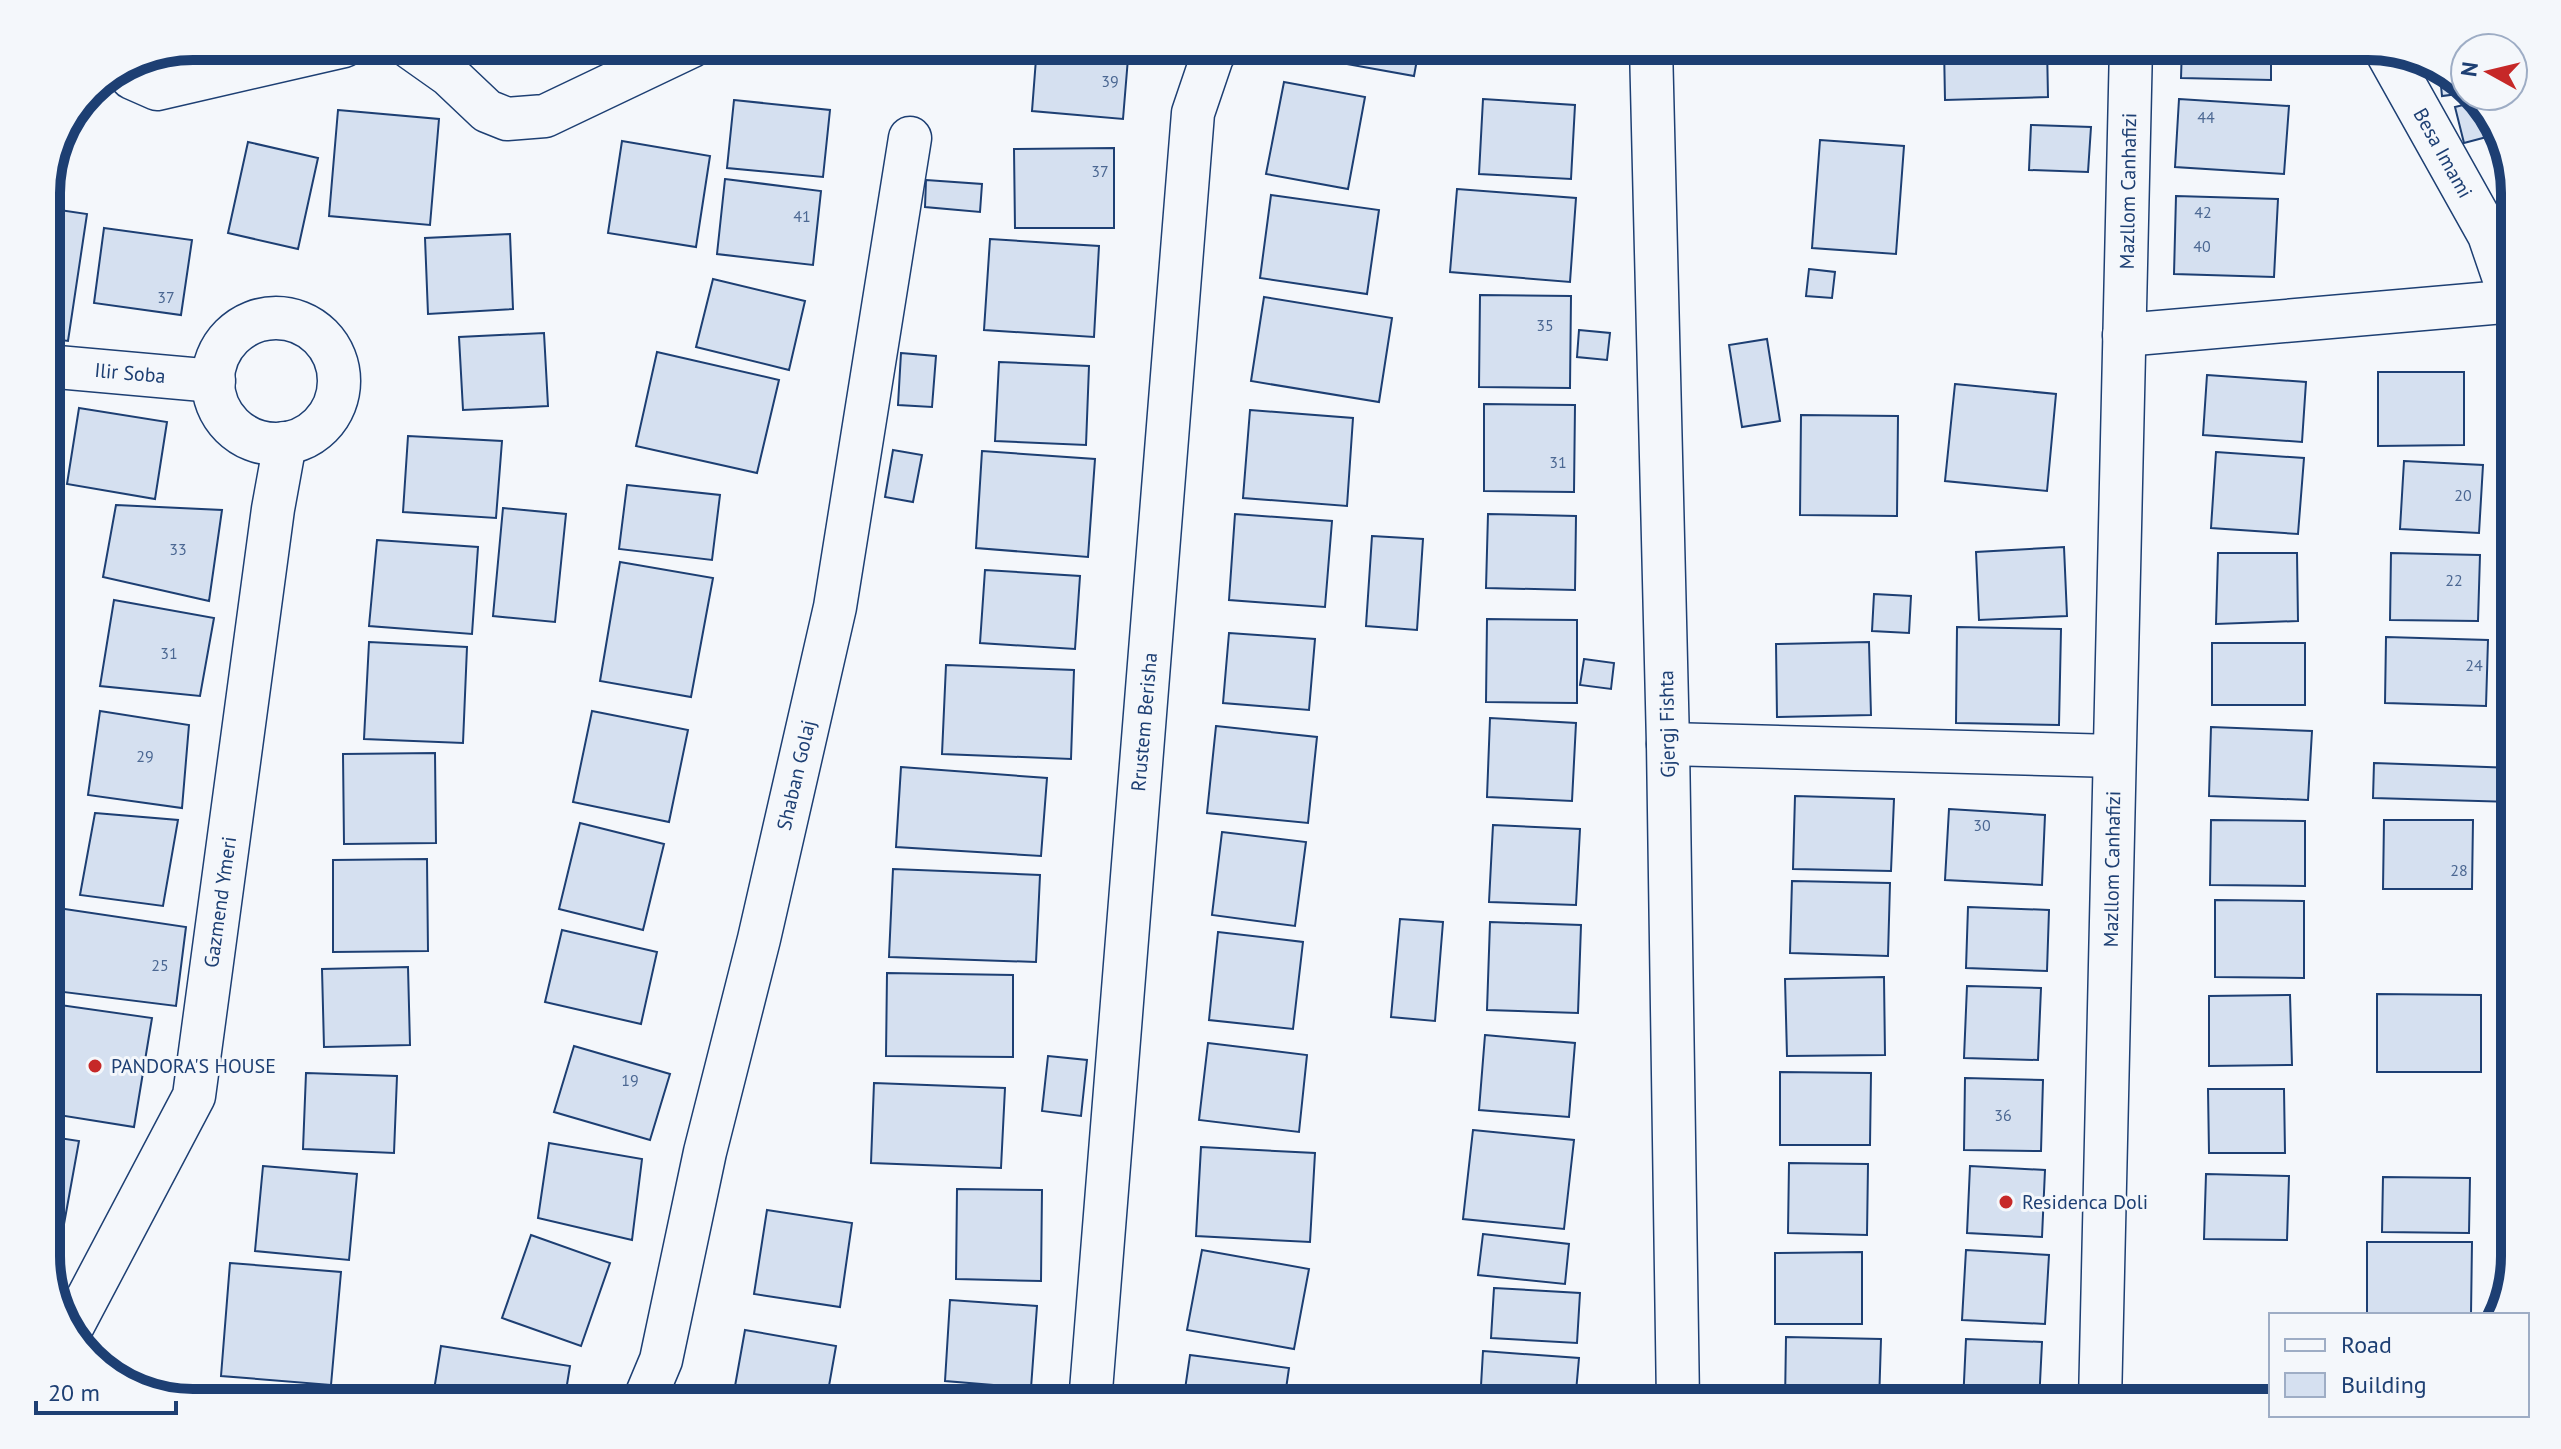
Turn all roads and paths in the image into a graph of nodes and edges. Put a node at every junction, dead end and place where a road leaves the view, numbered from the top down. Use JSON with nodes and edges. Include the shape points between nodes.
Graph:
{"nodes":[{"id":1,"x":283,"y":60,"type":"edge"},
{"id":2,"x":428,"y":60,"type":"edge"},
{"id":3,"x":663,"y":60,"type":"edge"},
{"id":4,"x":1211,"y":60,"type":"edge"},
{"id":5,"x":1651,"y":60,"type":"edge"},
{"id":6,"x":2131,"y":60,"type":"edge"},
{"id":7,"x":2393,"y":63,"type":"edge"},
{"id":8,"x":132,"y":75,"type":"edge"},
{"id":9,"x":910,"y":138,"type":"dead end"},
{"id":10,"x":2501,"y":269,"type":"edge"},
{"id":11,"x":2501,"y":306,"type":"edge"},
{"id":12,"x":2124,"y":335,"type":"junction"},
{"id":13,"x":60,"y":367,"type":"edge"},
{"id":14,"x":214,"y":381,"type":"junction"},
{"id":15,"x":285,"y":443,"type":"junction"},
{"id":16,"x":1668,"y":744,"type":"junction"},
{"id":17,"x":2114,"y":756,"type":"junction"},
{"id":18,"x":76,"y":1319,"type":"edge"},
{"id":19,"x":649,"y":1389,"type":"edge"},
{"id":20,"x":1091,"y":1389,"type":"edge"},
{"id":21,"x":1678,"y":1389,"type":"edge"},
{"id":22,"x":2100,"y":1389,"type":"edge"}],
"edges":[{"from":1,"to":8,"type":"street","via":[[157,89]]},
{"from":2,"to":3,"type":"street","via":[[487,111],[507,119],[545,116]]},
{"from":4,"to":20,"type":"street","name":"Rrustem Berisha","via":[[1193,113]]},
{"from":5,"to":16,"type":"street","name":"Gjergj Fishta"},
{"from":6,"to":12,"type":"street","name":"Mazllom Canhafizi"},
{"from":7,"to":10,"type":"street","name":"Besa Imami","via":[[2489,235]]},
{"from":9,"to":19,"type":"street","name":"Shaban Golaj","via":[[835,607],[661,1360]]},
{"from":11,"to":12,"type":"street"},
{"from":12,"to":17,"type":"street","name":"Mazllom Canhafizi"},
{"from":13,"to":14,"type":"street","name":"Ilir Soba"},
{"from":14,"to":15,"type":"street","via":[[218,406],[232,427],[254,441]]},
{"from":14,"to":15,"type":"street","via":[[224,344],[254,321],[292,319],[315,330],[336,362],[336,400],[315,431]]},
{"from":15,"to":18,"type":"street","name":"Gazmend Ymeri","via":[[194,1096]]},
{"from":16,"to":17,"type":"street"},
{"from":16,"to":21,"type":"street","name":"Gjergj Fishta"},
{"from":17,"to":22,"type":"street","name":"Mazllom Canhafizi"}]}
